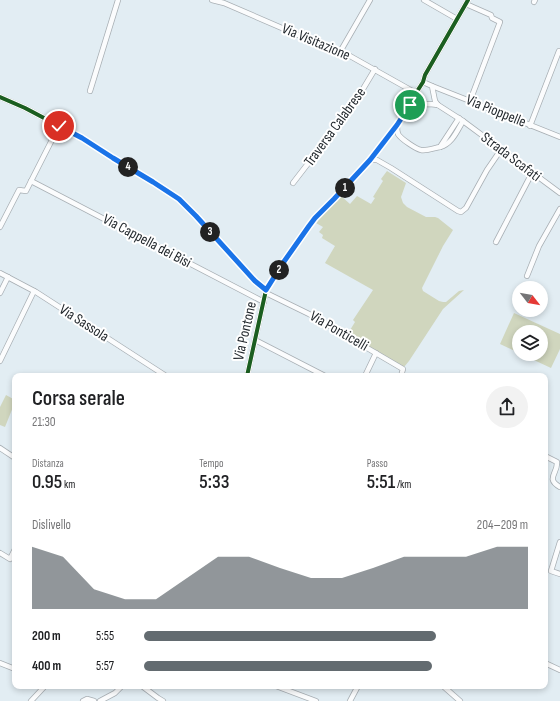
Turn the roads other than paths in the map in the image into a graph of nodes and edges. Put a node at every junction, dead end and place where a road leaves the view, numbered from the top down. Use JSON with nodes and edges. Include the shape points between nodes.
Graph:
{"nodes":[{"id":1,"x":118,"y":0,"type":"edge"},
{"id":2,"x":212,"y":0,"type":"edge"},
{"id":3,"x":370,"y":0,"type":"edge"},
{"id":4,"x":424,"y":0,"type":"edge"},
{"id":5,"x":466,"y":2,"type":"edge"},
{"id":6,"x":457,"y":19,"type":"junction"},
{"id":7,"x":560,"y":51,"type":"edge"},
{"id":8,"x":340,"y":52,"type":"junction"},
{"id":9,"x":375,"y":69,"type":"junction"},
{"id":10,"x":423,"y":82,"type":"junction"},
{"id":11,"x":432,"y":86,"type":"junction"},
{"id":12,"x":90,"y":91,"type":"dead end"},
{"id":13,"x":416,"y":93,"type":"junction"},
{"id":14,"x":0,"y":97,"type":"edge"},
{"id":15,"x":470,"y":101,"type":"junction"},
{"id":16,"x":410,"y":105,"type":"junction"},
{"id":17,"x":438,"y":105,"type":"junction"},
{"id":18,"x":461,"y":120,"type":"junction"},
{"id":19,"x":397,"y":125,"type":"junction"},
{"id":20,"x":59,"y":126,"type":"junction"},
{"id":21,"x":530,"y":126,"type":"junction"},
{"id":22,"x":560,"y":137,"type":"edge"},
{"id":23,"x":504,"y":151,"type":"junction"},
{"id":24,"x":375,"y":154,"type":"junction"},
{"id":25,"x":370,"y":160,"type":"junction"},
{"id":26,"x":377,"y":160,"type":"junction"},
{"id":27,"x":532,"y":173,"type":"junction"},
{"id":28,"x":30,"y":181,"type":"junction"},
{"id":29,"x":293,"y":183,"type":"dead end"},
{"id":30,"x":560,"y":193,"type":"edge"},
{"id":31,"x":560,"y":209,"type":"edge"},
{"id":32,"x":0,"y":227,"type":"edge"},
{"id":33,"x":496,"y":242,"type":"dead end"},
{"id":34,"x":0,"y":273,"type":"edge"},
{"id":35,"x":527,"y":276,"type":"dead end"},
{"id":36,"x":8,"y":277,"type":"junction"},
{"id":37,"x":34,"y":291,"type":"junction"},
{"id":38,"x":266,"y":292,"type":"junction"},
{"id":39,"x":0,"y":293,"type":"edge"},
{"id":40,"x":264,"y":302,"type":"junction"},
{"id":41,"x":255,"y":340,"type":"junction"},
{"id":42,"x":376,"y":353,"type":"junction"},
{"id":43,"x":0,"y":361,"type":"edge"},
{"id":44,"x":161,"y":373,"type":"edge"},
{"id":45,"x":248,"y":373,"type":"edge"},
{"id":46,"x":319,"y":373,"type":"edge"},
{"id":47,"x":366,"y":373,"type":"edge"},
{"id":48,"x":402,"y":373,"type":"edge"},
{"id":49,"x":0,"y":448,"type":"edge"},
{"id":50,"x":12,"y":456,"type":"edge"},
{"id":51,"x":548,"y":458,"type":"edge"},
{"id":52,"x":560,"y":487,"type":"edge"},
{"id":53,"x":560,"y":542,"type":"edge"},
{"id":54,"x":0,"y":553,"type":"edge"},
{"id":55,"x":12,"y":555,"type":"edge"},
{"id":56,"x":560,"y":574,"type":"edge"},
{"id":57,"x":0,"y":663,"type":"edge"},
{"id":58,"x":548,"y":664,"type":"edge"},
{"id":59,"x":12,"y":667,"type":"edge"},
{"id":60,"x":560,"y":670,"type":"edge"},
{"id":61,"x":42,"y":689,"type":"edge"},
{"id":62,"x":119,"y":689,"type":"edge"},
{"id":63,"x":146,"y":689,"type":"edge"},
{"id":64,"x":284,"y":689,"type":"edge"},
{"id":65,"x":356,"y":689,"type":"edge"},
{"id":66,"x":446,"y":689,"type":"edge"},
{"id":67,"x":31,"y":701,"type":"edge"},
{"id":68,"x":83,"y":701,"type":"edge"},
{"id":69,"x":94,"y":701,"type":"edge"},
{"id":70,"x":100,"y":701,"type":"edge"},
{"id":71,"x":163,"y":701,"type":"edge"},
{"id":72,"x":316,"y":701,"type":"edge"},
{"id":73,"x":350,"y":701,"type":"edge"},
{"id":74,"x":460,"y":701,"type":"edge"}],
"edges":[{"from":1,"to":12,"type":"street"},
{"from":2,"to":8,"type":"street","name":"Via Visitazione"},
{"from":3,"to":8,"type":"street"},
{"from":4,"to":6,"type":"street"},
{"from":5,"to":6,"type":"street"},
{"from":5,"to":15,"type":"street","via":[[500,22]]},
{"from":6,"to":10,"type":"street"},
{"from":7,"to":21,"type":"street"},
{"from":8,"to":9,"type":"street","name":"Via Visitazione"},
{"from":9,"to":13,"type":"street","name":"Via Visitazione"},
{"from":9,"to":29,"type":"street","name":"Traversa Calabrese","via":[[354,104]]},
{"from":10,"to":11,"type":"street","name":"Via Pioppelle"},
{"from":10,"to":13,"type":"street"},
{"from":11,"to":15,"type":"street","name":"Via Pioppelle"},
{"from":11,"to":17,"type":"street"},
{"from":13,"to":16,"type":"street"},
{"from":14,"to":20,"type":"street"},
{"from":15,"to":21,"type":"street","name":"Via Pioppelle"},
{"from":16,"to":17,"type":"street"},
{"from":16,"to":19,"type":"street"},
{"from":17,"to":18,"type":"street"},
{"from":18,"to":19,"type":"street","via":[[440,147],[425,150],[419,150],[402,139],[397,131]]},
{"from":18,"to":23,"type":"street","name":"Strada Scafati"},
{"from":19,"to":24,"type":"street","name":"Via Pontone"},
{"from":20,"to":28,"type":"street"},
{"from":20,"to":38,"type":"street","via":[[179,199]]},
{"from":21,"to":22,"type":"street","name":"Via Pioppelle"},
{"from":23,"to":26,"type":"street","via":[[498,154],[466,208],[461,212]]},
{"from":23,"to":27,"type":"street","name":"Strada Scafati"},
{"from":24,"to":25,"type":"street","name":"Via Pontone"},
{"from":24,"to":26,"type":"street"},
{"from":25,"to":26,"type":"street"},
{"from":25,"to":38,"type":"street","name":"Via Pontone","via":[[315,218]]},
{"from":27,"to":30,"type":"street","name":"Strada Scafati"},
{"from":27,"to":33,"type":"street"},
{"from":28,"to":32,"type":"street","via":[[26,191],[19,190]]},
{"from":28,"to":40,"type":"street","name":"Via Cappella dei Bisi"},
{"from":31,"to":35,"type":"street","via":[[539,246]]},
{"from":34,"to":36,"type":"street","name":"Via Sassola"},
{"from":36,"to":37,"type":"street","name":"Via Sassola"},
{"from":36,"to":39,"type":"street"},
{"from":37,"to":43,"type":"street"},
{"from":37,"to":44,"type":"street","name":"Via Sassola"},
{"from":38,"to":40,"type":"street","name":"Via Pontone"},
{"from":38,"to":42,"type":"street","name":"Via Ponticelli"},
{"from":40,"to":41,"type":"street","name":"Via Pontone"},
{"from":41,"to":45,"type":"street","name":"Via Pontone"},
{"from":41,"to":46,"type":"street"},
{"from":42,"to":47,"type":"street"},
{"from":42,"to":48,"type":"street","name":"Via Ponticelli","via":[[403,369]]},
{"from":49,"to":50,"type":"street"},
{"from":51,"to":52,"type":"street","via":[[557,462],[552,478]]},
{"from":53,"to":56,"type":"street","via":[[551,571]]},
{"from":54,"to":55,"type":"street","via":[[10,559]]},
{"from":57,"to":59,"type":"street"},
{"from":58,"to":60,"type":"street"},
{"from":61,"to":67,"type":"street"},
{"from":62,"to":70,"type":"street"},
{"from":63,"to":71,"type":"street"},
{"from":64,"to":72,"type":"street"},
{"from":65,"to":73,"type":"street"},
{"from":66,"to":74,"type":"street"},
{"from":68,"to":69,"type":"street"}]}
